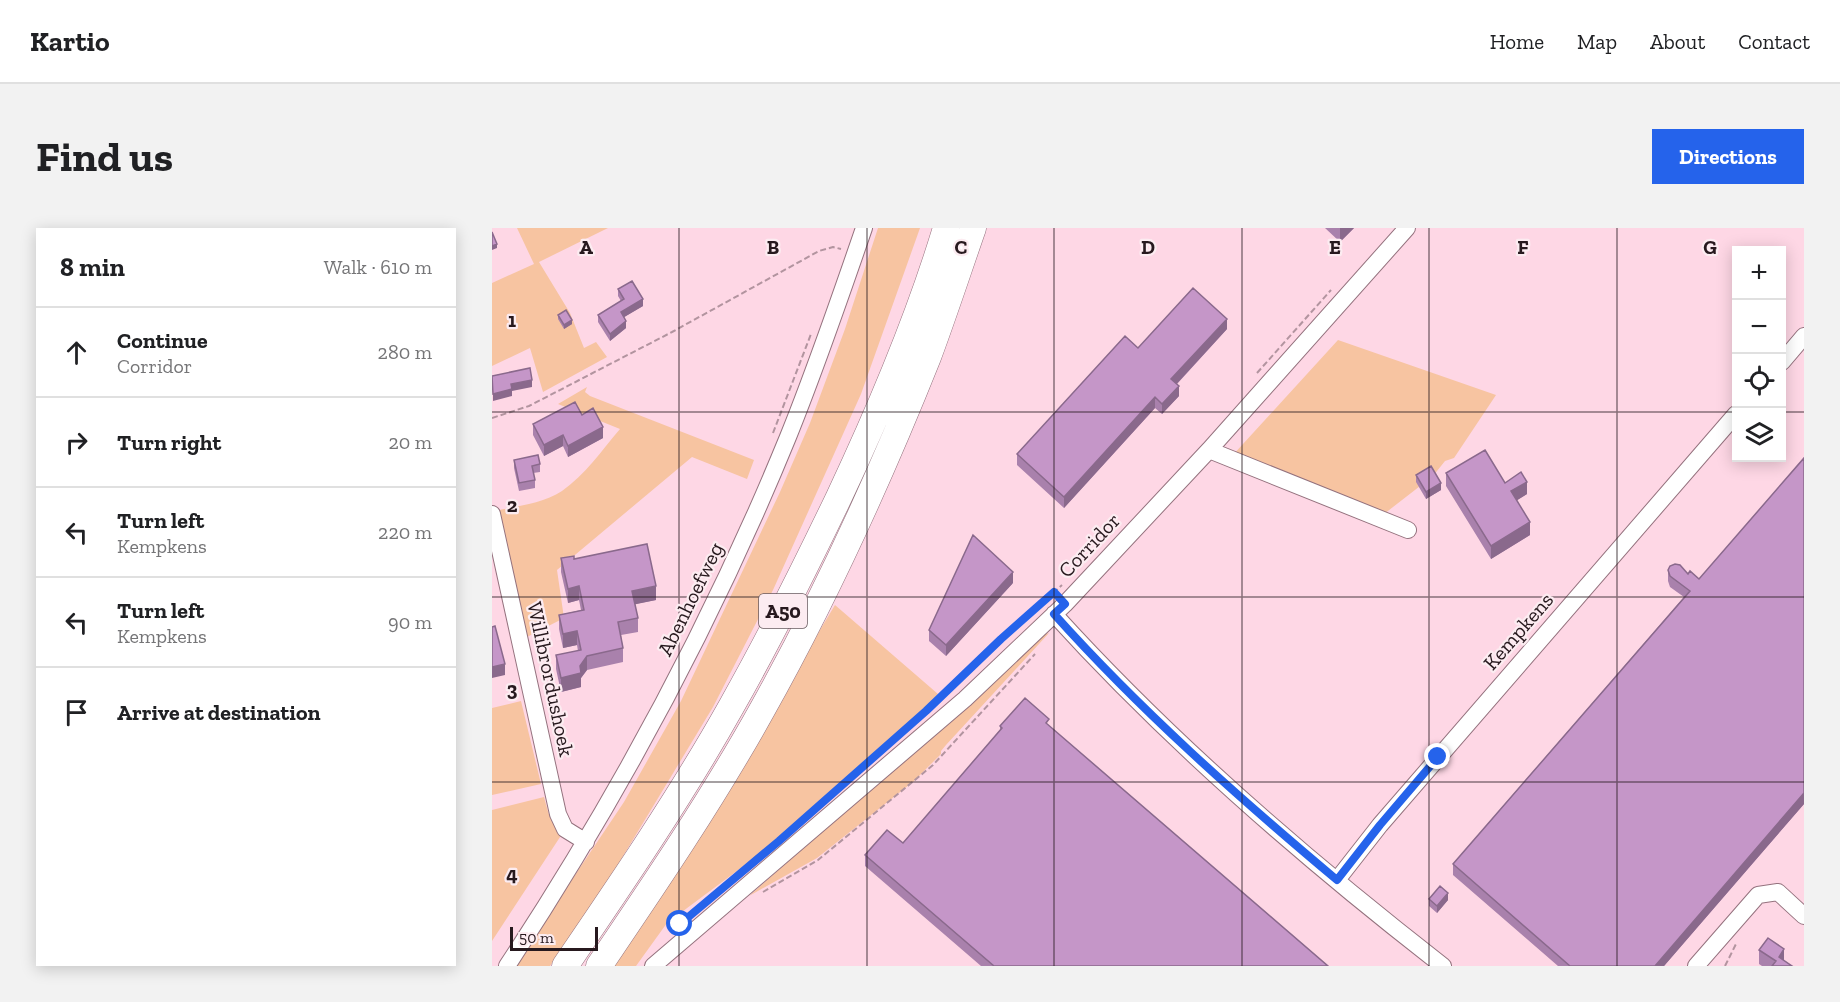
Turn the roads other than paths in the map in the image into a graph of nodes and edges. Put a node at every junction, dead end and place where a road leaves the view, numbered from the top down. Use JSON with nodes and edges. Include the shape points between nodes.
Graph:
{"nodes":[{"id":1,"x":864,"y":228,"type":"edge"},
{"id":2,"x":946,"y":228,"type":"edge"},
{"id":3,"x":973,"y":228,"type":"edge"},
{"id":4,"x":1407,"y":228,"type":"edge"},
{"id":5,"x":1804,"y":336,"type":"edge"},
{"id":6,"x":1786,"y":357,"type":"edge"},
{"id":7,"x":1732,"y":420,"type":"edge"},
{"id":8,"x":1209,"y":450,"type":"junction"},
{"id":9,"x":492,"y":514,"type":"edge"},
{"id":10,"x":1408,"y":530,"type":"dead end"},
{"id":11,"x":1059,"y":599,"type":"junction"},
{"id":12,"x":586,"y":842,"type":"junction"},
{"id":13,"x":1337,"y":880,"type":"junction"},
{"id":14,"x":1804,"y":916,"type":"edge"},
{"id":15,"x":507,"y":966,"type":"edge"},
{"id":16,"x":565,"y":966,"type":"edge"},
{"id":17,"x":599,"y":966,"type":"edge"},
{"id":18,"x":653,"y":966,"type":"edge"},
{"id":19,"x":1443,"y":966,"type":"edge"},
{"id":20,"x":1696,"y":966,"type":"edge"}],
"edges":[{"from":1,"to":12,"type":"street","name":"Abenhoefweg","via":[[804,396],[741,547],[657,717]]},
{"from":2,"to":16,"type":"highway","number":"A50","via":[[889,386],[791,596],[731,708],[641,855]]},
{"from":3,"to":17,"type":"highway","number":"A50","via":[[889,453],[805,630],[721,780]]},
{"from":4,"to":8,"type":"street","name":"Corridor"},
{"from":5,"to":6,"type":"street"},
{"from":7,"to":13,"type":"street","name":"Kempkens","via":[[1387,816]]},
{"from":8,"to":10,"type":"street"},
{"from":8,"to":11,"type":"street","name":"Corridor"},
{"from":9,"to":12,"type":"street","name":"Willibrordushoek","via":[[545,786],[561,823]]},
{"from":11,"to":13,"type":"street","via":[[1146,710]]},
{"from":11,"to":18,"type":"street","name":"Corridor","via":[[965,699]]},
{"from":12,"to":15,"type":"street","name":"Abenhoefweg"},
{"from":13,"to":19,"type":"street"},
{"from":14,"to":20,"type":"street","via":[[1778,892],[1758,895]]}]}
